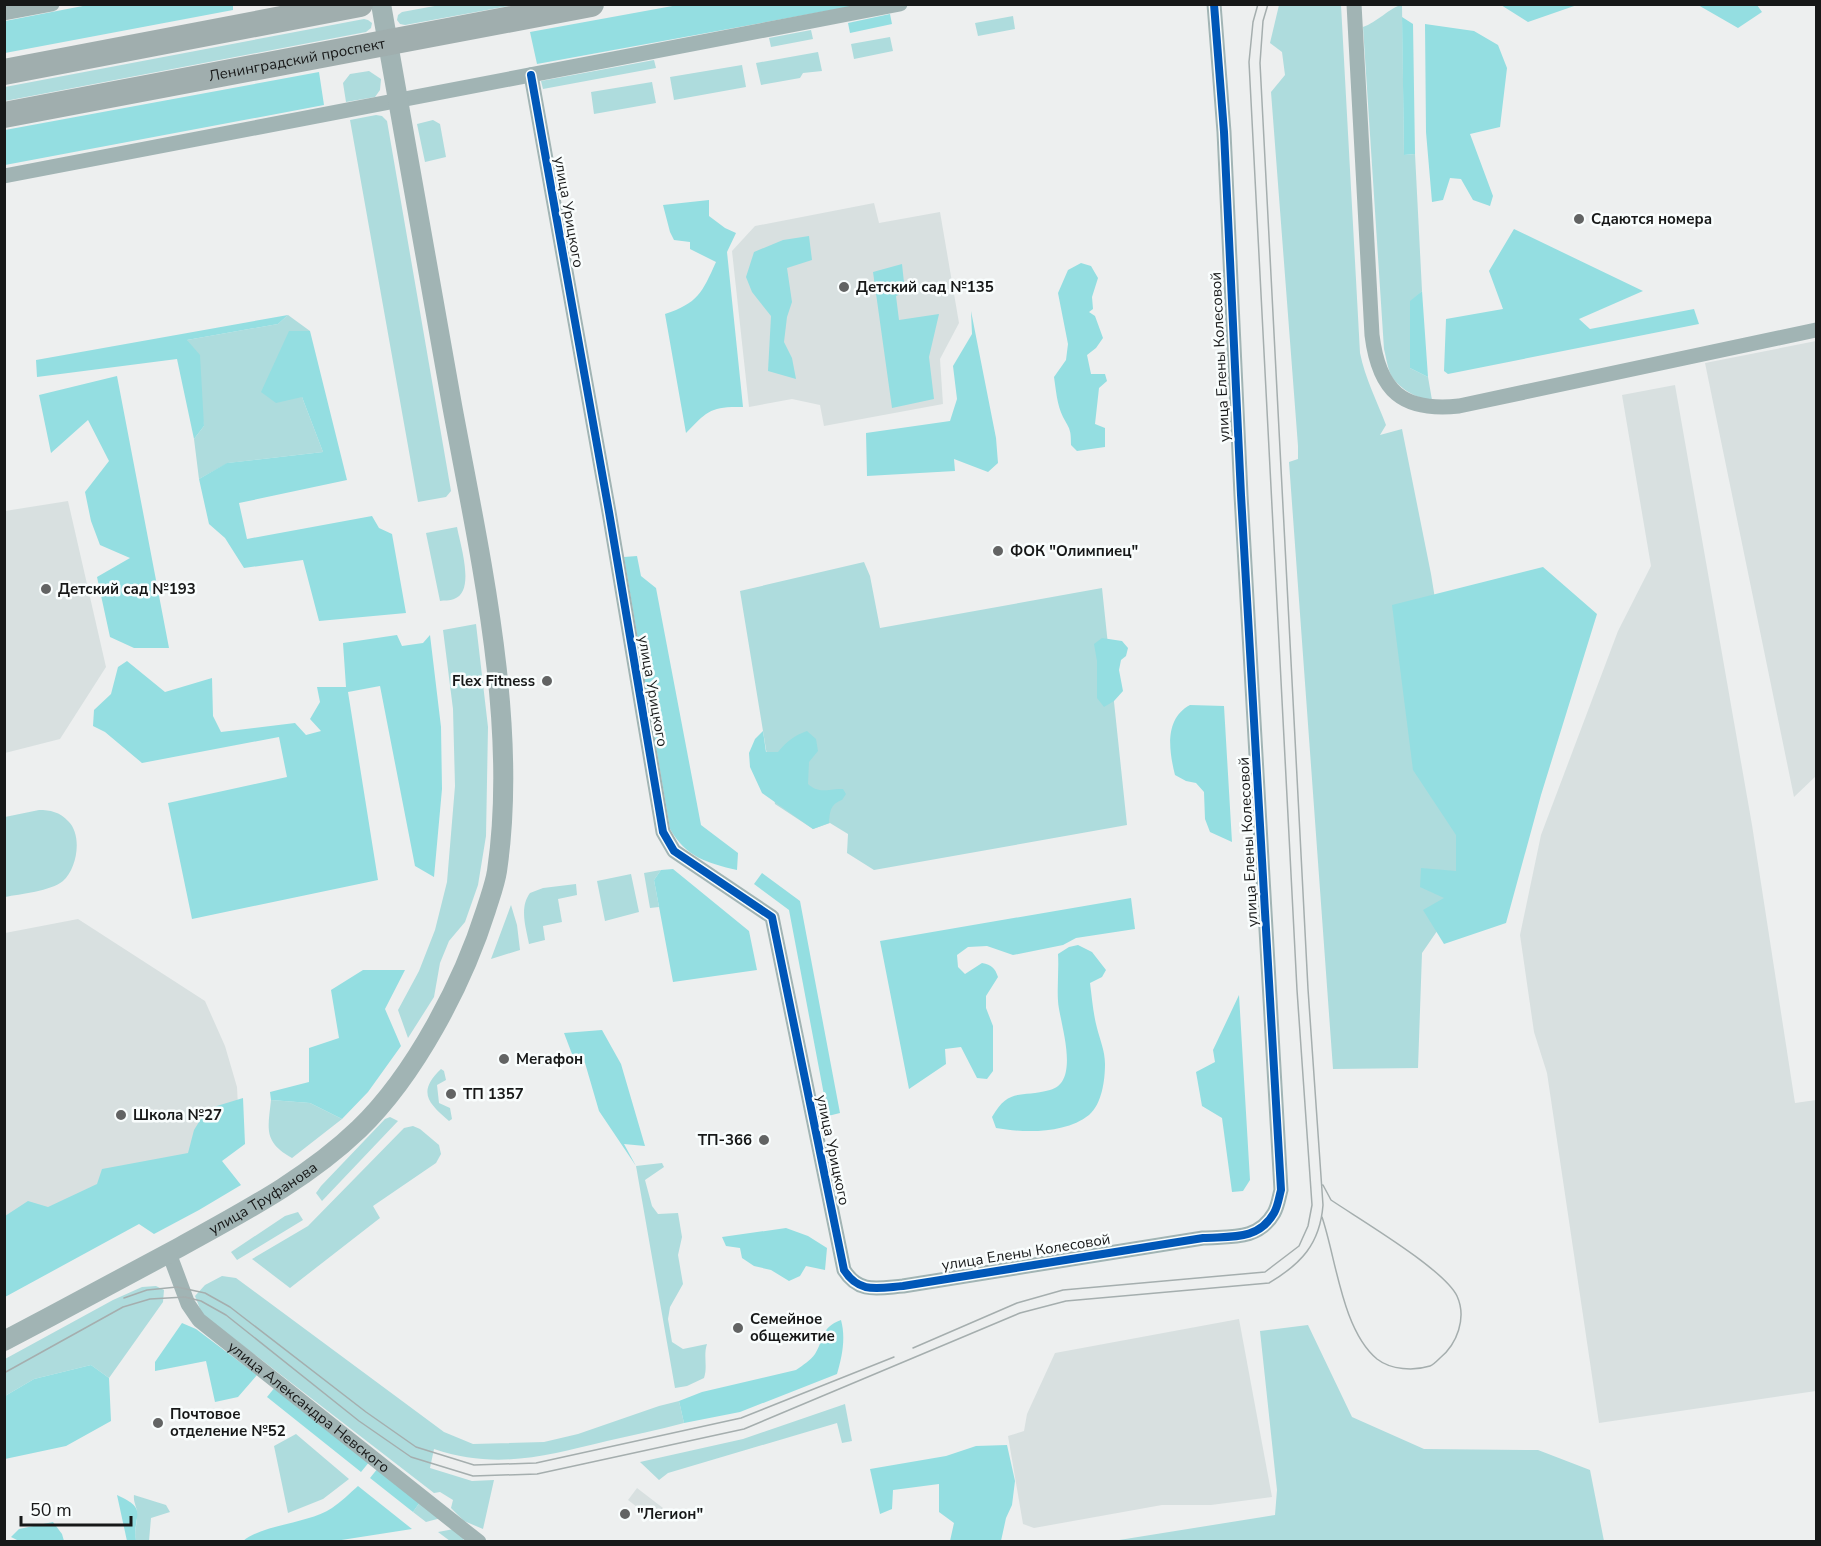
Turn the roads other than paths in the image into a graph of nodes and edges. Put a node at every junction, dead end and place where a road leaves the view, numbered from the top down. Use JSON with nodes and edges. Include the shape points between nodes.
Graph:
{"nodes":[{"id":1,"x":52,"y":4,"type":"edge"},
{"id":2,"x":360,"y":4,"type":"edge"},
{"id":3,"x":381,"y":4,"type":"edge"},
{"id":4,"x":591,"y":4,"type":"edge"},
{"id":5,"x":900,"y":4,"type":"edge"},
{"id":6,"x":1214,"y":4,"type":"edge"},
{"id":7,"x":1354,"y":4,"type":"edge"},
{"id":8,"x":4,"y":13,"type":"edge"},
{"id":9,"x":388,"y":43,"type":"junction"},
{"id":10,"x":4,"y":72,"type":"edge"},
{"id":11,"x":531,"y":75,"type":"junction"},
{"id":12,"x":398,"y":100,"type":"junction"},
{"id":13,"x":4,"y":115,"type":"edge"},
{"id":14,"x":4,"y":176,"type":"edge"},
{"id":15,"x":1816,"y":330,"type":"edge"},
{"id":16,"x":169,"y":1253,"type":"junction"},
{"id":17,"x":840,"y":1256,"type":"joint"},
{"id":18,"x":4,"y":1341,"type":"edge"},
{"id":19,"x":479,"y":1542,"type":"edge"}],
"edges":[{"from":1,"to":8,"type":"street"},
{"from":2,"to":10,"type":"main road"},
{"from":3,"to":9,"type":"street"},
{"from":4,"to":9,"type":"main road","name":"Ленинградский проспект"},
{"from":5,"to":11,"type":"street"},
{"from":6,"to":17,"type":"street","name":"улица Елены Колесовой","via":[[1281,1190],[1274,1213],[1263,1226],[1246,1236],[1203,1238],[872,1288],[850,1281]]},
{"from":7,"to":15,"type":"street","via":[[1374,354],[1385,382],[1402,397],[1427,406],[1460,406]]},
{"from":9,"to":12,"type":"street"},
{"from":9,"to":13,"type":"main road","name":"Ленинградский проспект"},
{"from":11,"to":12,"type":"street"},
{"from":11,"to":17,"type":"street","name":"улица Урицкого","via":[[663,832],[674,852],[772,917]]},
{"from":12,"to":14,"type":"street"},
{"from":12,"to":16,"type":"street","name":"улица Труфанова","via":[[491,633],[502,727],[504,810],[496,876],[478,935],[456,985],[418,1052],[361,1128],[284,1188]]},
{"from":16,"to":18,"type":"street","name":"улица Труфанова"},
{"from":16,"to":19,"type":"street","name":"улица Александра Невского","via":[[188,1304],[199,1320]]}]}
